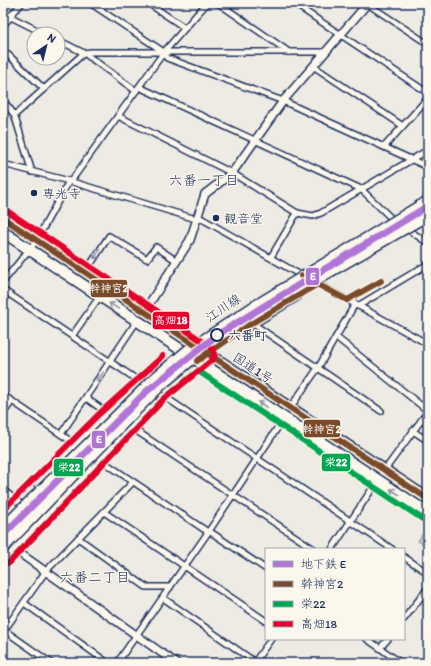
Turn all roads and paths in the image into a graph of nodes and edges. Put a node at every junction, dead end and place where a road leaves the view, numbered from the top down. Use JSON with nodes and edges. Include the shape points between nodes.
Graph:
{"nodes":[{"id":1,"x":22,"y":3,"type":"edge"},
{"id":2,"x":90,"y":3,"type":"edge"},
{"id":3,"x":148,"y":3,"type":"edge"},
{"id":4,"x":207,"y":3,"type":"edge"},
{"id":5,"x":218,"y":3,"type":"edge"},
{"id":6,"x":293,"y":3,"type":"edge"},
{"id":7,"x":367,"y":3,"type":"edge"},
{"id":8,"x":3,"y":13,"type":"edge"},
{"id":9,"x":11,"y":16,"type":"junction"},
{"id":10,"x":3,"y":25,"type":"edge"},
{"id":11,"x":30,"y":26,"type":"edge"},
{"id":12,"x":185,"y":28,"type":"junction"},
{"id":13,"x":340,"y":34,"type":"junction"},
{"id":14,"x":66,"y":44,"type":"edge"},
{"id":15,"x":428,"y":44,"type":"edge"},
{"id":16,"x":3,"y":50,"type":"edge"},
{"id":17,"x":164,"y":52,"type":"junction"},
{"id":18,"x":290,"y":52,"type":"junction"},
{"id":19,"x":325,"y":52,"type":"junction"},
{"id":20,"x":84,"y":53,"type":"junction"},
{"id":21,"x":313,"y":66,"type":"junction"},
{"id":22,"x":44,"y":89,"type":"junction"},
{"id":23,"x":137,"y":89,"type":"junction"},
{"id":24,"x":428,"y":93,"type":"edge"},
{"id":25,"x":428,"y":98,"type":"edge"},
{"id":26,"x":3,"y":100,"type":"edge"},
{"id":27,"x":283,"y":101,"type":"junction"},
{"id":28,"x":14,"y":114,"type":"junction"},
{"id":29,"x":118,"y":116,"type":"junction"},
{"id":30,"x":403,"y":126,"type":"junction"},
{"id":31,"x":255,"y":141,"type":"junction"},
{"id":32,"x":384,"y":147,"type":"junction"},
{"id":33,"x":428,"y":150,"type":"edge"},
{"id":34,"x":412,"y":160,"type":"junction"},
{"id":35,"x":3,"y":164,"type":"edge"},
{"id":36,"x":428,"y":167,"type":"edge"},
{"id":37,"x":32,"y":172,"type":"junction"},
{"id":38,"x":232,"y":173,"type":"junction"},
{"id":39,"x":70,"y":181,"type":"junction"},
{"id":40,"x":361,"y":189,"type":"junction"},
{"id":41,"x":428,"y":197,"type":"edge"},
{"id":42,"x":428,"y":201,"type":"edge"},
{"id":43,"x":428,"y":208,"type":"edge"},
{"id":44,"x":297,"y":213,"type":"junction"},
{"id":45,"x":428,"y":215,"type":"edge"},
{"id":46,"x":197,"y":217,"type":"junction"},
{"id":47,"x":3,"y":218,"type":"edge"},
{"id":48,"x":392,"y":218,"type":"junction"},
{"id":49,"x":428,"y":220,"type":"edge"},
{"id":50,"x":410,"y":231,"type":"junction"},
{"id":51,"x":3,"y":232,"type":"edge"},
{"id":52,"x":36,"y":240,"type":"junction"},
{"id":53,"x":428,"y":243,"type":"edge"},
{"id":54,"x":28,"y":249,"type":"junction"},
{"id":55,"x":271,"y":257,"type":"junction"},
{"id":56,"x":177,"y":261,"type":"junction"},
{"id":57,"x":428,"y":264,"type":"edge"},
{"id":58,"x":85,"y":273,"type":"junction"},
{"id":59,"x":300,"y":274,"type":"junction"},
{"id":60,"x":3,"y":282,"type":"edge"},
{"id":61,"x":318,"y":284,"type":"junction"},
{"id":62,"x":3,"y":290,"type":"edge"},
{"id":63,"x":100,"y":296,"type":"junction"},
{"id":64,"x":356,"y":305,"type":"junction"},
{"id":65,"x":144,"y":312,"type":"junction"},
{"id":66,"x":137,"y":321,"type":"junction"},
{"id":67,"x":252,"y":323,"type":"junction"},
{"id":68,"x":72,"y":336,"type":"junction"},
{"id":69,"x":336,"y":337,"type":"junction"},
{"id":70,"x":192,"y":343,"type":"junction"},
{"id":71,"x":428,"y":344,"type":"edge"},
{"id":72,"x":182,"y":350,"type":"junction"},
{"id":73,"x":207,"y":354,"type":"junction"},
{"id":74,"x":110,"y":361,"type":"junction"},
{"id":75,"x":197,"y":361,"type":"junction"},
{"id":76,"x":318,"y":368,"type":"junction"},
{"id":77,"x":142,"y":383,"type":"junction"},
{"id":78,"x":159,"y":393,"type":"junction"},
{"id":79,"x":3,"y":395,"type":"edge"},
{"id":80,"x":86,"y":398,"type":"junction"},
{"id":81,"x":12,"y":401,"type":"junction"},
{"id":82,"x":290,"y":408,"type":"junction"},
{"id":83,"x":381,"y":411,"type":"dead end"},
{"id":84,"x":3,"y":414,"type":"edge"},
{"id":85,"x":110,"y":414,"type":"junction"},
{"id":86,"x":284,"y":418,"type":"junction"},
{"id":87,"x":131,"y":423,"type":"junction"},
{"id":88,"x":413,"y":432,"type":"junction"},
{"id":89,"x":61,"y":434,"type":"junction"},
{"id":90,"x":428,"y":441,"type":"edge"},
{"id":91,"x":78,"y":446,"type":"junction"},
{"id":92,"x":94,"y":454,"type":"junction"},
{"id":93,"x":257,"y":459,"type":"junction"},
{"id":94,"x":384,"y":470,"type":"junction"},
{"id":95,"x":378,"y":480,"type":"junction"},
{"id":96,"x":133,"y":482,"type":"junction"},
{"id":97,"x":3,"y":490,"type":"edge"},
{"id":98,"x":233,"y":495,"type":"junction"},
{"id":99,"x":428,"y":500,"type":"edge"},
{"id":100,"x":21,"y":504,"type":"junction"},
{"id":101,"x":104,"y":512,"type":"junction"},
{"id":102,"x":428,"y":513,"type":"edge"},
{"id":103,"x":3,"y":521,"type":"edge"},
{"id":104,"x":351,"y":521,"type":"junction"},
{"id":105,"x":3,"y":528,"type":"edge"},
{"id":106,"x":208,"y":532,"type":"junction"},
{"id":107,"x":3,"y":538,"type":"edge"},
{"id":108,"x":78,"y":538,"type":"junction"},
{"id":109,"x":3,"y":541,"type":"edge"},
{"id":110,"x":8,"y":548,"type":"edge"},
{"id":111,"x":312,"y":548,"type":"edge"},
{"id":112,"x":333,"y":548,"type":"edge"},
{"id":113,"x":391,"y":548,"type":"edge"},
{"id":114,"x":3,"y":556,"type":"edge"},
{"id":115,"x":405,"y":558,"type":"edge"},
{"id":116,"x":185,"y":566,"type":"junction"},
{"id":117,"x":265,"y":568,"type":"edge"},
{"id":118,"x":46,"y":571,"type":"junction"},
{"id":119,"x":428,"y":573,"type":"edge"},
{"id":120,"x":170,"y":587,"type":"junction"},
{"id":121,"x":428,"y":588,"type":"edge"},
{"id":122,"x":162,"y":598,"type":"junction"},
{"id":123,"x":24,"y":603,"type":"junction"},
{"id":124,"x":406,"y":612,"type":"edge"},
{"id":125,"x":265,"y":620,"type":"edge"},
{"id":126,"x":4,"y":631,"type":"edge"},
{"id":127,"x":136,"y":635,"type":"junction"},
{"id":128,"x":270,"y":640,"type":"edge"},
{"id":129,"x":368,"y":640,"type":"edge"},
{"id":130,"x":387,"y":640,"type":"edge"},
{"id":131,"x":380,"y":648,"type":"junction"},
{"id":132,"x":118,"y":661,"type":"edge"},
{"id":133,"x":50,"y":663,"type":"edge"},
{"id":134,"x":108,"y":663,"type":"edge"},
{"id":135,"x":126,"y":663,"type":"edge"},
{"id":136,"x":176,"y":663,"type":"edge"},
{"id":137,"x":254,"y":663,"type":"edge"},
{"id":138,"x":401,"y":663,"type":"edge"}],
"edges":[{"from":1,"to":9,"type":"street"},
{"from":2,"to":17,"type":"street"},
{"from":3,"to":12,"type":"street"},
{"from":4,"to":12,"type":"street"},
{"from":5,"to":18,"type":"street"},
{"from":6,"to":13,"type":"street"},
{"from":7,"to":13,"type":"street"},
{"from":7,"to":15,"type":"street"},
{"from":8,"to":9,"type":"street"},
{"from":9,"to":10,"type":"street"},
{"from":9,"to":11,"type":"street"},
{"from":12,"to":17,"type":"street"},
{"from":13,"to":19,"type":"street"},
{"from":13,"to":24,"type":"street"},
{"from":14,"to":20,"type":"street"},
{"from":16,"to":22,"type":"street"},
{"from":17,"to":18,"type":"street"},
{"from":17,"to":20,"type":"street"},
{"from":17,"to":23,"type":"street"},
{"from":17,"to":27,"type":"street","via":[[167,58]]},
{"from":18,"to":19,"type":"street"},
{"from":19,"to":21,"type":"street"},
{"from":20,"to":22,"type":"street"},
{"from":20,"to":23,"type":"street"},
{"from":21,"to":27,"type":"street"},
{"from":21,"to":30,"type":"street"},
{"from":22,"to":28,"type":"street"},
{"from":23,"to":29,"type":"street"},
{"from":23,"to":31,"type":"street"},
{"from":25,"to":30,"type":"street"},
{"from":26,"to":28,"type":"street"},
{"from":27,"to":31,"type":"street"},
{"from":27,"to":32,"type":"street"},
{"from":28,"to":37,"type":"street"},
{"from":29,"to":38,"type":"street"},
{"from":29,"to":39,"type":"street"},
{"from":30,"to":32,"type":"street"},
{"from":31,"to":38,"type":"street"},
{"from":31,"to":40,"type":"street"},
{"from":32,"to":34,"type":"street"},
{"from":33,"to":34,"type":"street"},
{"from":34,"to":36,"type":"street"},
{"from":34,"to":40,"type":"street"},
{"from":35,"to":37,"type":"street"},
{"from":37,"to":39,"type":"street"},
{"from":38,"to":44,"type":"street"},
{"from":38,"to":46,"type":"street","via":[[205,194]]},
{"from":39,"to":46,"type":"street"},
{"from":39,"to":52,"type":"street"},
{"from":40,"to":44,"type":"street","via":[[321,213],[313,216]]},
{"from":40,"to":48,"type":"street"},
{"from":41,"to":48,"type":"main road","name":"江川線"},
{"from":42,"to":105,"type":"highway","bridge":true,"via":[[255,306],[187,351],[116,415]]},
{"from":43,"to":61,"type":"highway","via":[[362,248]]},
{"from":44,"to":55,"type":"street"},
{"from":45,"to":110,"type":"highway","bridge":true,"via":[[260,312],[191,360],[140,405]]},
{"from":46,"to":55,"type":"street"},
{"from":46,"to":56,"type":"street","via":[[190,240]]},
{"from":47,"to":52,"type":"highway","name":"国道1号"},
{"from":48,"to":59,"type":"main road","name":"江川線"},
{"from":49,"to":50,"type":"main road"},
{"from":50,"to":53,"type":"street"},
{"from":50,"to":61,"type":"main road"},
{"from":51,"to":54,"type":"highway","name":"国道1号"},
{"from":52,"to":54,"type":"street"},
{"from":52,"to":58,"type":"highway","name":"国道1号"},
{"from":54,"to":60,"type":"street"},
{"from":54,"to":63,"type":"highway","name":"国道1号"},
{"from":55,"to":59,"type":"street"},
{"from":56,"to":58,"type":"street","one_way":true,"via":[[156,247],[147,259],[108,236]]},
{"from":56,"to":65,"type":"street"},
{"from":57,"to":64,"type":"street"},
{"from":58,"to":65,"type":"highway","name":"国道1号"},
{"from":59,"to":61,"type":"street"},
{"from":59,"to":70,"type":"main road","name":"江川線"},
{"from":61,"to":64,"type":"street"},
{"from":61,"to":67,"type":"main road"},
{"from":62,"to":68,"type":"street"},
{"from":66,"to":63,"type":"highway","name":"国道1号","one_way":true},
{"from":63,"to":68,"type":"street"},
{"from":64,"to":69,"type":"street"},
{"from":64,"to":71,"type":"street"},
{"from":65,"to":70,"type":"highway","name":"国道1号"},
{"from":66,"to":72,"type":"highway","name":"国道1号"},
{"from":66,"to":74,"type":"street"},
{"from":67,"to":73,"type":"main road"},
{"from":67,"to":76,"type":"street"},
{"from":68,"to":74,"type":"street"},
{"from":69,"to":76,"type":"street"},
{"from":69,"to":88,"type":"street","via":[[428,411]]},
{"from":70,"to":72,"type":"main road","name":"江川線"},
{"from":70,"to":73,"type":"highway","name":"国道1号"},
{"from":72,"to":75,"type":"highway","name":"国道1号"},
{"from":72,"to":77,"type":"main road","name":"江川線"},
{"from":73,"to":75,"type":"main road"},
{"from":73,"to":82,"type":"highway","name":"国道1号"},
{"from":74,"to":77,"type":"street"},
{"from":74,"to":80,"type":"street","one_way":true},
{"from":75,"to":78,"type":"main road"},
{"from":86,"to":75,"type":"highway","name":"国道1号","one_way":true},
{"from":76,"to":82,"type":"street"},
{"from":76,"to":83,"type":"street"},
{"from":77,"to":85,"type":"main road","name":"江川線"},
{"from":78,"to":87,"type":"main road"},
{"from":78,"to":93,"type":"street"},
{"from":79,"to":81,"type":"street"},
{"from":80,"to":85,"type":"street"},
{"from":80,"to":89,"type":"street"},
{"from":81,"to":84,"type":"street"},
{"from":81,"to":89,"type":"street"},
{"from":82,"to":94,"type":"highway","name":"国道1号"},
{"from":85,"to":91,"type":"main road","name":"江川線"},
{"from":86,"to":93,"type":"street"},
{"from":86,"to":95,"type":"highway","name":"国道1号"},
{"from":87,"to":92,"type":"highway"},
{"from":87,"to":98,"type":"street"},
{"from":88,"to":90,"type":"street"},
{"from":88,"to":94,"type":"street"},
{"from":89,"to":91,"type":"street"},
{"from":91,"to":100,"type":"main road","name":"江川線"},
{"from":92,"to":96,"type":"street"},
{"from":92,"to":107,"type":"highway"},
{"from":92,"to":110,"type":"main road"},
{"from":93,"to":98,"type":"street"},
{"from":93,"to":104,"type":"street"},
{"from":94,"to":99,"type":"highway","name":"国道1号"},
{"from":102,"to":95,"type":"highway","name":"国道1号","one_way":true},
{"from":95,"to":104,"type":"street"},
{"from":96,"to":101,"type":"street"},
{"from":96,"to":106,"type":"street"},
{"from":97,"to":100,"type":"street"},
{"from":98,"to":106,"type":"street"},
{"from":98,"to":111,"type":"street"},
{"from":100,"to":103,"type":"main road","name":"江川線"},
{"from":101,"to":108,"type":"street"},
{"from":101,"to":116,"type":"street"},
{"from":104,"to":112,"type":"street"},
{"from":104,"to":113,"type":"street"},
{"from":106,"to":116,"type":"street"},
{"from":106,"to":117,"type":"street"},
{"from":108,"to":118,"type":"street"},
{"from":108,"to":120,"type":"street","via":[[146,587]]},
{"from":109,"to":110,"type":"street"},
{"from":110,"to":114,"type":"main road"},
{"from":110,"to":118,"type":"street"},
{"from":115,"to":119,"type":"street"},
{"from":116,"to":120,"type":"street"},
{"from":116,"to":125,"type":"street"},
{"from":118,"to":123,"type":"street"},
{"from":118,"to":127,"type":"street"},
{"from":120,"to":122,"type":"street"},
{"from":121,"to":124,"type":"street"},
{"from":122,"to":127,"type":"street"},
{"from":122,"to":137,"type":"street"},
{"from":123,"to":126,"type":"street"},
{"from":123,"to":134,"type":"street"},
{"from":126,"to":133,"type":"street"},
{"from":127,"to":132,"type":"street"},
{"from":127,"to":136,"type":"street"},
{"from":128,"to":137,"type":"street"},
{"from":129,"to":131,"type":"street"},
{"from":130,"to":131,"type":"street"},
{"from":131,"to":138,"type":"street"},
{"from":132,"to":135,"type":"street"}]}
